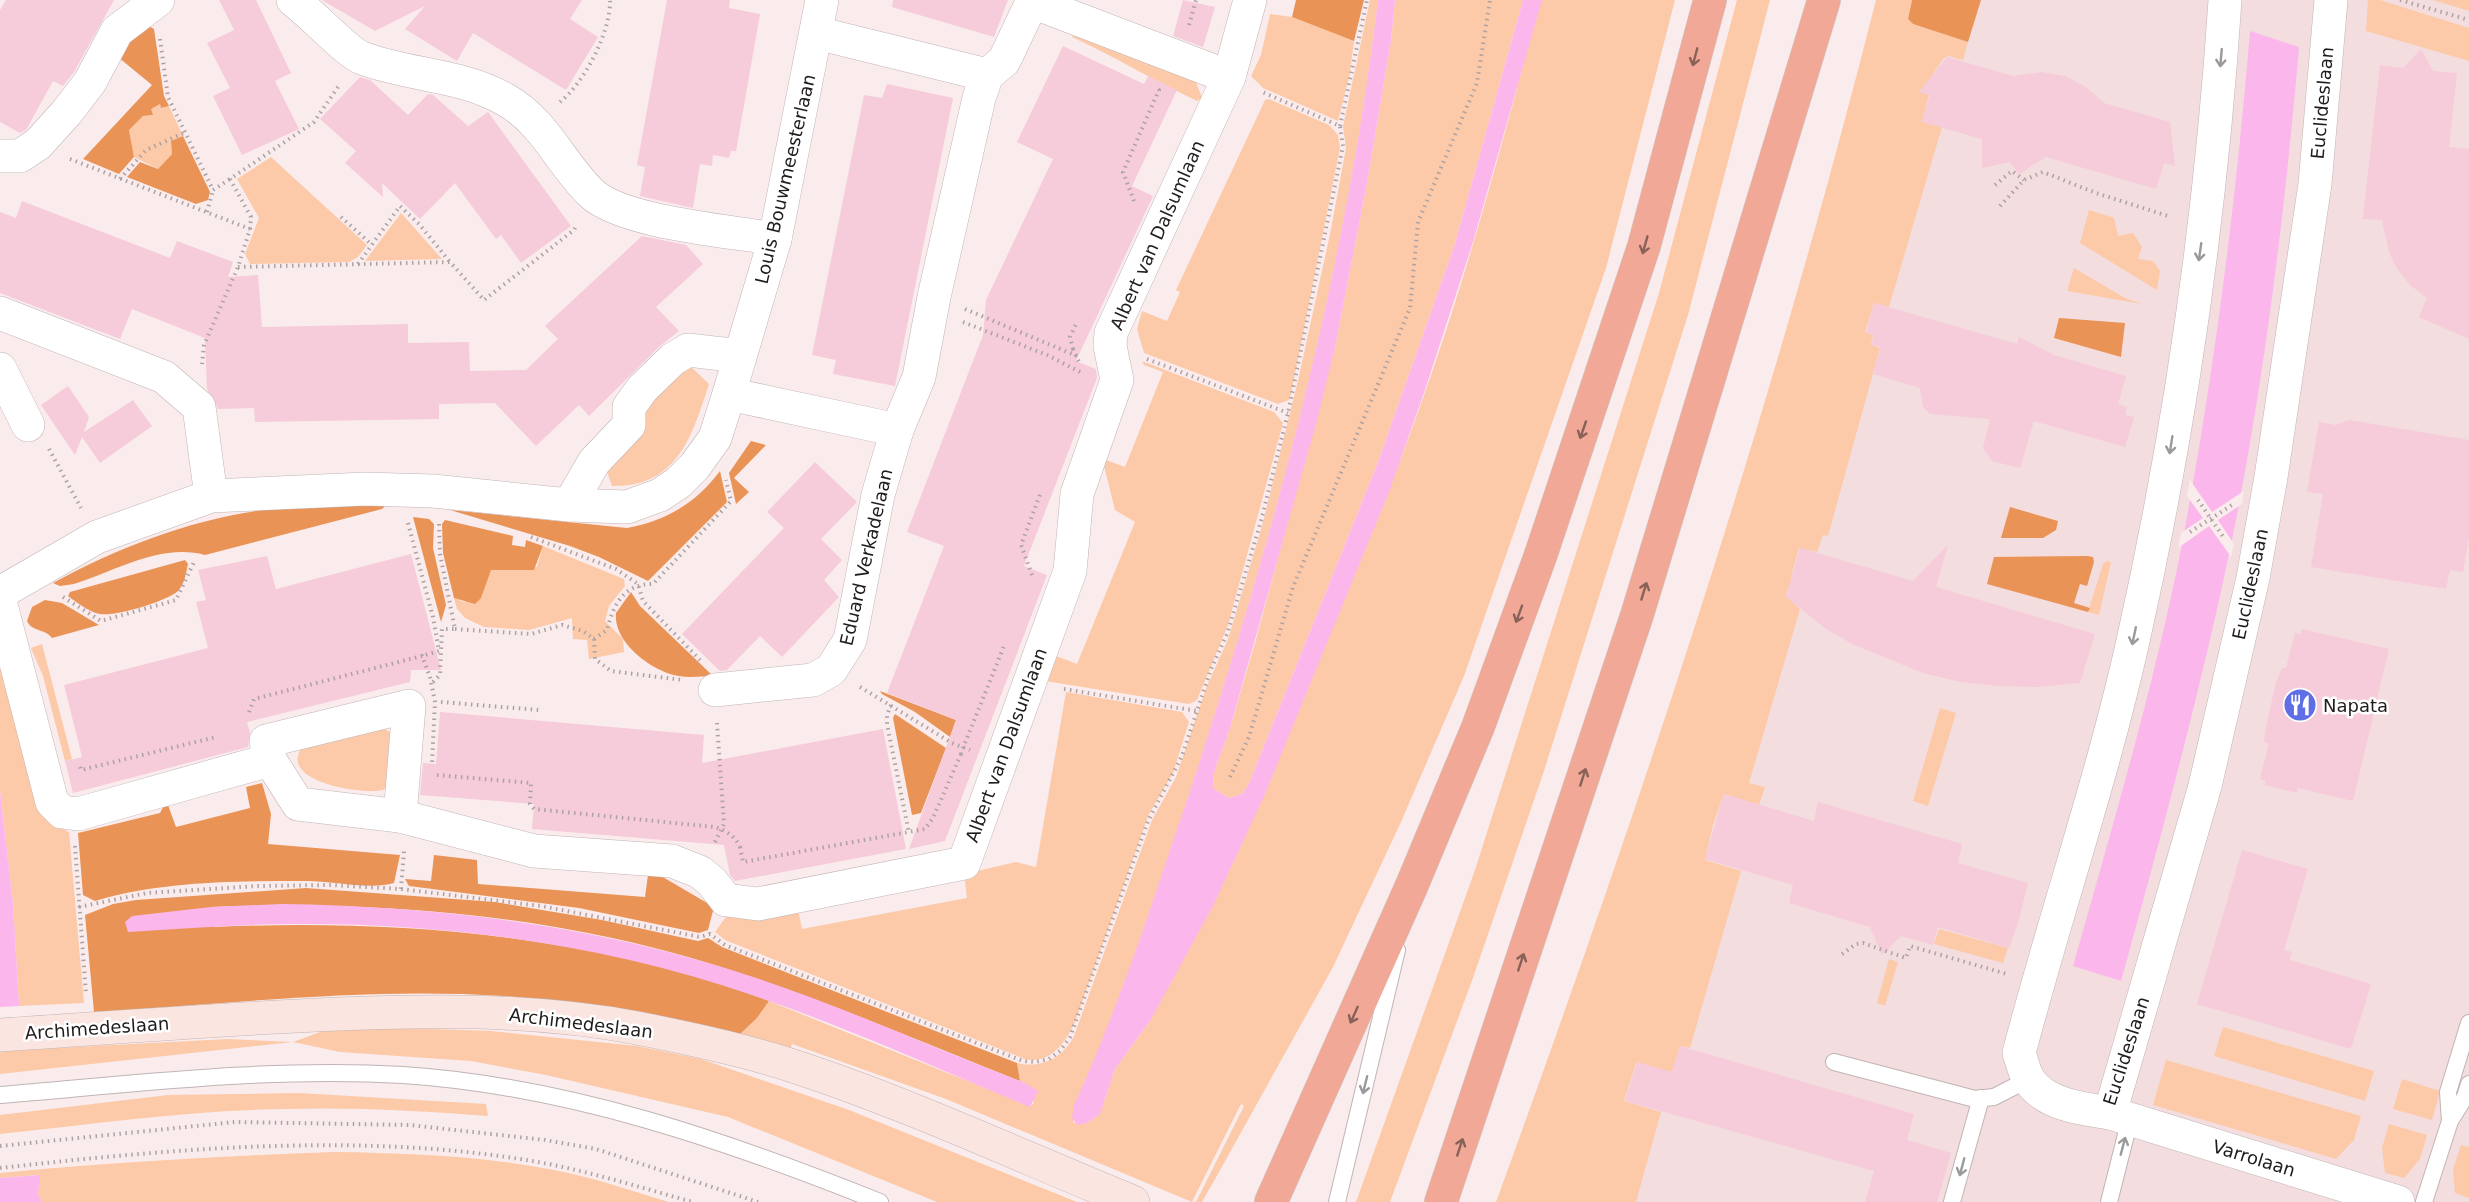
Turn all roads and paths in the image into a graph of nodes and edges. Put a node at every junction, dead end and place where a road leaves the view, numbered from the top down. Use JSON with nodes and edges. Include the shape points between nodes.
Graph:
{"nodes":[{"id":1,"x":293,"y":0,"type":"edge"},
{"id":2,"x":610,"y":0,"type":"edge"},
{"id":3,"x":822,"y":0,"type":"edge"},
{"id":4,"x":1250,"y":0,"type":"edge"},
{"id":5,"x":1367,"y":0,"type":"edge"},
{"id":6,"x":1490,"y":0,"type":"edge"},
{"id":7,"x":1710,"y":0,"type":"edge"},
{"id":8,"x":1824,"y":0,"type":"edge"},
{"id":9,"x":2225,"y":0,"type":"edge"},
{"id":10,"x":2331,"y":0,"type":"edge"},
{"id":11,"x":2400,"y":0,"type":"edge"},
{"id":12,"x":163,"y":1,"type":"edge"},
{"id":13,"x":1033,"y":1,"type":"edge"},
{"id":14,"x":2469,"y":20,"type":"edge"},
{"id":15,"x":817,"y":33,"type":"junction"},
{"id":16,"x":360,"y":58,"type":"junction"},
{"id":17,"x":987,"y":75,"type":"junction"},
{"id":18,"x":1229,"y":77,"type":"junction"},
{"id":19,"x":1153,"y":86,"type":"dead end"},
{"id":20,"x":535,"y":121,"type":"junction"},
{"id":21,"x":1340,"y":126,"type":"junction"},
{"id":22,"x":186,"y":132,"type":"junction"},
{"id":23,"x":38,"y":144,"type":"junction"},
{"id":24,"x":0,"y":156,"type":"edge"},
{"id":25,"x":120,"y":178,"type":"junction"},
{"id":26,"x":230,"y":179,"type":"junction"},
{"id":27,"x":2024,"y":180,"type":"junction"},
{"id":28,"x":1995,"y":185,"type":"dead end"},
{"id":29,"x":213,"y":190,"type":"junction"},
{"id":30,"x":592,"y":194,"type":"junction"},
{"id":31,"x":2000,"y":206,"type":"dead end"},
{"id":32,"x":1131,"y":207,"type":"dead end"},
{"id":33,"x":207,"y":213,"type":"junction"},
{"id":34,"x":341,"y":217,"type":"dead end"},
{"id":35,"x":2204,"y":225,"type":"junction"},
{"id":36,"x":250,"y":229,"type":"junction"},
{"id":37,"x":775,"y":238,"type":"junction"},
{"id":38,"x":372,"y":245,"type":"junction"},
{"id":39,"x":450,"y":262,"type":"junction"},
{"id":40,"x":357,"y":265,"type":"junction"},
{"id":41,"x":238,"y":267,"type":"junction"},
{"id":42,"x":934,"y":297,"type":"junction"},
{"id":43,"x":0,"y":313,"type":"edge"},
{"id":44,"x":1079,"y":318,"type":"dead end"},
{"id":45,"x":962,"y":321,"type":"dead end"},
{"id":46,"x":1112,"y":355,"type":"junction"},
{"id":47,"x":740,"y":356,"type":"junction"},
{"id":48,"x":1079,"y":362,"type":"dead end"},
{"id":49,"x":0,"y":369,"type":"edge"},
{"id":50,"x":1085,"y":375,"type":"dead end"},
{"id":51,"x":729,"y":394,"type":"junction"},
{"id":52,"x":199,"y":407,"type":"junction"},
{"id":53,"x":1288,"y":413,"type":"junction"},
{"id":54,"x":28,"y":425,"type":"joint"},
{"id":55,"x":897,"y":430,"type":"junction"},
{"id":56,"x":715,"y":438,"type":"junction"},
{"id":57,"x":2190,"y":490,"type":"dead end"},
{"id":58,"x":433,"y":491,"type":"junction"},
{"id":59,"x":1041,"y":491,"type":"dead end"},
{"id":60,"x":211,"y":496,"type":"junction"},
{"id":61,"x":2240,"y":500,"type":"dead end"},
{"id":62,"x":569,"y":505,"type":"junction"},
{"id":63,"x":2211,"y":518,"type":"junction"},
{"id":64,"x":410,"y":530,"type":"dead end"},
{"id":65,"x":527,"y":536,"type":"dead end"},
{"id":66,"x":97,"y":537,"type":"junction"},
{"id":67,"x":2182,"y":538,"type":"dead end"},
{"id":68,"x":2231,"y":547,"type":"dead end"},
{"id":69,"x":195,"y":560,"type":"dead end"},
{"id":70,"x":1029,"y":582,"type":"dead end"},
{"id":71,"x":638,"y":584,"type":"junction"},
{"id":72,"x":58,"y":592,"type":"dead end"},
{"id":73,"x":0,"y":593,"type":"edge"},
{"id":74,"x":0,"y":601,"type":"edge"},
{"id":75,"x":455,"y":628,"type":"junction"},
{"id":76,"x":594,"y":639,"type":"junction"},
{"id":77,"x":1000,"y":655,"type":"dead end"},
{"id":78,"x":419,"y":657,"type":"junction"},
{"id":79,"x":831,"y":670,"type":"junction"},
{"id":80,"x":1028,"y":683,"type":"junction"},
{"id":81,"x":715,"y":690,"type":"junction"},
{"id":82,"x":256,"y":699,"type":"dead end"},
{"id":83,"x":441,"y":702,"type":"dead end"},
{"id":84,"x":891,"y":705,"type":"junction"},
{"id":85,"x":409,"y":706,"type":"junction"},
{"id":86,"x":539,"y":710,"type":"dead end"},
{"id":87,"x":1197,"y":711,"type":"junction"},
{"id":88,"x":211,"y":738,"type":"dead end"},
{"id":89,"x":78,"y":758,"type":"dead end"},
{"id":90,"x":270,"y":760,"type":"junction"},
{"id":91,"x":1000,"y":761,"type":"junction"},
{"id":92,"x":1230,"y":777,"type":"dead end"},
{"id":93,"x":62,"y":812,"type":"junction"},
{"id":94,"x":400,"y":816,"type":"junction"},
{"id":95,"x":909,"y":833,"type":"junction"},
{"id":96,"x":700,"y":872,"type":"junction"},
{"id":97,"x":1412,"y":885,"type":"junction"},
{"id":98,"x":79,"y":907,"type":"junction"},
{"id":99,"x":1842,"y":954,"type":"dead end"},
{"id":100,"x":2003,"y":972,"type":"dead end"},
{"id":101,"x":86,"y":996,"type":"dead end"},
{"id":102,"x":2469,"y":1023,"type":"edge"},
{"id":103,"x":0,"y":1035,"type":"edge"},
{"id":104,"x":1834,"y":1062,"type":"dead end"},
{"id":105,"x":2029,"y":1079,"type":"junction"},
{"id":106,"x":2469,"y":1084,"type":"edge"},
{"id":107,"x":0,"y":1095,"type":"edge"},
{"id":108,"x":1981,"y":1098,"type":"junction"},
{"id":109,"x":2120,"y":1116,"type":"junction"},
{"id":110,"x":2450,"y":1121,"type":"junction"},
{"id":111,"x":0,"y":1146,"type":"edge"},
{"id":112,"x":0,"y":1168,"type":"edge"},
{"id":113,"x":693,"y":1202,"type":"edge"},
{"id":114,"x":758,"y":1202,"type":"edge"},
{"id":115,"x":880,"y":1202,"type":"edge"},
{"id":116,"x":1133,"y":1202,"type":"edge"},
{"id":117,"x":1271,"y":1202,"type":"edge"},
{"id":118,"x":1337,"y":1202,"type":"edge"},
{"id":119,"x":1441,"y":1202,"type":"edge"},
{"id":120,"x":1952,"y":1202,"type":"edge"},
{"id":121,"x":2109,"y":1202,"type":"edge"},
{"id":122,"x":2398,"y":1202,"type":"edge"},
{"id":123,"x":2424,"y":1202,"type":"edge"}],
"edges":[{"from":1,"to":16,"type":"street"},
{"from":2,"to":20,"type":"path","via":[[603,40],[569,95]]},
{"from":3,"to":15,"type":"street","name":"Louis Bouwmeesterlaan"},
{"from":4,"to":18,"type":"street","name":"Albert van Dalsumlaan"},
{"from":5,"to":21,"type":"path"},
{"from":6,"to":92,"type":"path","via":[[1477,83],[1418,222],[1410,308],[1293,587],[1249,736]]},
{"from":7,"to":97,"type":"highway","one_way":true,"via":[[1644,246],[1551,524],[1478,727]]},
{"from":119,"to":8,"type":"highway","one_way":true,"via":[[1637,615]]},
{"from":9,"to":35,"type":"street","one_way":true},
{"from":10,"to":109,"type":"street","name":"Euclideslaan","via":[[2314,184],[2253,578]]},
{"from":11,"to":14,"type":"path"},
{"from":12,"to":22,"type":"path","via":[[159,33],[168,97]]},
{"from":12,"to":23,"type":"street","via":[[117,31],[90,82]]},
{"from":13,"to":17,"type":"street","via":[[1004,61]]},
{"from":13,"to":18,"type":"street"},
{"from":15,"to":17,"type":"street"},
{"from":15,"to":37,"type":"street","name":"Louis Bouwmeesterlaan"},
{"from":16,"to":20,"type":"street","via":[[480,86]]},
{"from":16,"to":26,"type":"path","via":[[314,122]]},
{"from":17,"to":42,"type":"street","name":"Eduard Verkadelaan"},
{"from":18,"to":21,"type":"path"},
{"from":18,"to":46,"type":"street","name":"Albert van Dalsumlaan","via":[[1111,333]]},
{"from":19,"to":32,"type":"path","via":[[1160,90],[1123,172],[1134,199]]},
{"from":20,"to":30,"type":"street"},
{"from":21,"to":53,"type":"path","via":[[1343,147]]},
{"from":22,"to":25,"type":"path","via":[[146,150]]},
{"from":22,"to":29,"type":"path"},
{"from":23,"to":24,"type":"street","via":[[20,156]]},
{"from":23,"to":25,"type":"path"},
{"from":25,"to":33,"type":"path"},
{"from":26,"to":29,"type":"path"},
{"from":26,"to":36,"type":"path","via":[[251,217]]},
{"from":27,"to":28,"type":"path","via":[[2012,171]]},
{"from":27,"to":31,"type":"path"},
{"from":27,"to":35,"type":"path","via":[[2043,172],[2106,197]]},
{"from":29,"to":33,"type":"path"},
{"from":30,"to":37,"type":"street","via":[[610,206],[645,217]]},
{"from":30,"to":39,"type":"path","via":[[574,230],[484,300]]},
{"from":33,"to":36,"type":"path"},
{"from":34,"to":38,"type":"path"},
{"from":35,"to":105,"type":"street","one_way":true,"via":[[2169,459],[2133,642],[2019,1053]]},
{"from":36,"to":41,"type":"path"},
{"from":37,"to":47,"type":"street","name":"Louis Bouwmeesterlaan"},
{"from":38,"to":39,"type":"path","via":[[400,206]]},
{"from":38,"to":40,"type":"path"},
{"from":39,"to":40,"type":"path"},
{"from":40,"to":41,"type":"path"},
{"from":41,"to":52,"type":"path","via":[[204,345]]},
{"from":42,"to":46,"type":"path","via":[[1078,356]]},
{"from":42,"to":55,"type":"street","name":"Eduard Verkadelaan","via":[[919,377]]},
{"from":43,"to":52,"type":"street","via":[[164,377]]},
{"from":44,"to":48,"type":"path","bridge":true,"via":[[1070,337]]},
{"from":45,"to":50,"type":"path","via":[[1047,355]]},
{"from":46,"to":53,"type":"path","via":[[1144,358]]},
{"from":46,"to":80,"type":"street","name":"Albert van Dalsumlaan","via":[[1117,380],[1077,494],[1070,571]]},
{"from":47,"to":51,"type":"street","name":"Louis Bouwmeesterlaan"},
{"from":47,"to":62,"type":"street","via":[[688,350],[673,359],[635,398],[629,407],[629,425],[594,462]]},
{"from":49,"to":54,"type":"street"},
{"from":51,"to":55,"type":"street"},
{"from":51,"to":56,"type":"street","name":"Louis Bouwmeesterlaan"},
{"from":52,"to":60,"type":"street"},
{"from":53,"to":87,"type":"path","via":[[1227,634]]},
{"from":54,"to":66,"type":"path","via":[[38,429]]},
{"from":55,"to":79,"type":"street","name":"Eduard Verkadelaan","via":[[878,495],[850,640]]},
{"from":56,"to":62,"type":"street","name":"Louis Bouwmeesterlaan","via":[[695,466],[660,495],[627,507]]},
{"from":56,"to":71,"type":"path","via":[[731,501],[653,584]]},
{"from":57,"to":63,"type":"path"},
{"from":58,"to":60,"type":"street","name":"Louis Bouwmeesterlaan","via":[[365,489]]},
{"from":58,"to":62,"type":"street","name":"Louis Bouwmeesterlaan"},
{"from":58,"to":75,"type":"path","via":[[440,512],[440,554]]},
{"from":59,"to":70,"type":"path","via":[[1021,545],[1032,574]]},
{"from":60,"to":66,"type":"street","name":"Louis Bouwmeesterlaan"},
{"from":61,"to":63,"type":"path"},
{"from":63,"to":67,"type":"path"},
{"from":63,"to":68,"type":"path"},
{"from":64,"to":78,"type":"path","via":[[439,651]]},
{"from":65,"to":71,"type":"path","via":[[616,569]]},
{"from":66,"to":73,"type":"street","name":"Louis Bouwmeesterlaan"},
{"from":69,"to":72,"type":"path","via":[[176,600],[101,621]]},
{"from":71,"to":76,"type":"path","via":[[612,611],[607,630]]},
{"from":71,"to":81,"type":"path","via":[[643,601],[659,620],[717,675]]},
{"from":74,"to":93,"type":"street","via":[[52,802]]},
{"from":75,"to":76,"type":"path","via":[[531,634],[562,625]]},
{"from":75,"to":85,"type":"path","via":[[442,629],[440,675]]},
{"from":76,"to":81,"type":"path","via":[[595,659],[611,671],[709,681]]},
{"from":77,"to":95,"type":"path","bridge":true,"via":[[933,818],[925,829]]},
{"from":78,"to":82,"type":"path"},
{"from":78,"to":95,"type":"path","bridge":true,"via":[[430,677],[435,702],[432,774],[531,783],[530,804],[534,808],[715,826],[736,838],[743,862]]},
{"from":79,"to":81,"type":"street","via":[[813,680]]},
{"from":79,"to":84,"type":"path"},
{"from":80,"to":87,"type":"path"},
{"from":80,"to":91,"type":"street","name":"Albert van Dalsumlaan"},
{"from":81,"to":96,"type":"path","via":[[724,824]]},
{"from":83,"to":86,"type":"path"},
{"from":84,"to":91,"type":"path","via":[[952,743]]},
{"from":84,"to":95,"type":"path","via":[[887,724]]},
{"from":85,"to":90,"type":"street","via":[[266,741]]},
{"from":85,"to":94,"type":"street"},
{"from":87,"to":98,"type":"path","via":[[1182,756],[1148,821],[1070,1037],[1060,1052],[1035,1062],[1023,1061],[725,945],[710,934],[700,937],[542,906],[401,889],[256,885],[147,893]]},
{"from":88,"to":89,"type":"path","via":[[81,770]]},
{"from":90,"to":93,"type":"street","via":[[78,814]]},
{"from":90,"to":94,"type":"street","name":"Albert van Dalsumlaan","via":[[298,804]]},
{"from":91,"to":96,"type":"street","name":"Albert van Dalsumlaan","via":[[964,863],[758,904],[726,900]]},
{"from":93,"to":98,"type":"path","via":[[74,833]]},
{"from":94,"to":96,"type":"street","name":"Albert van Dalsumlaan","via":[[534,851],[672,861]]},
{"from":97,"to":117,"type":"highway","one_way":true},
{"from":97,"to":118,"type":"lane","one_way":true},
{"from":98,"to":101,"type":"path"},
{"from":99,"to":100,"type":"path","via":[[1863,943],[1906,958],[1910,946]]},
{"from":102,"to":110,"type":"lane","via":[[2448,1092]]},
{"from":103,"to":116,"type":"main road","name":"Archimedeslaan","via":[[411,1011],[487,1011],[635,1028],[789,1065]]},
{"from":104,"to":108,"type":"lane"},
{"from":105,"to":108,"type":"lane","via":[[1994,1097]]},
{"from":105,"to":109,"type":"street","name":"Euclideslaan","via":[[2046,1096],[2078,1108]]},
{"from":106,"to":110,"type":"lane"},
{"from":107,"to":115,"type":"lane","via":[[268,1073],[438,1079],[494,1086],[631,1114],[771,1158]]},
{"from":108,"to":120,"type":"lane","one_way":true},
{"from":121,"to":109,"type":"lane","one_way":true},
{"from":109,"to":122,"type":"street","name":"Varrolaan"},
{"from":110,"to":123,"type":"lane"},
{"from":111,"to":114,"type":"path","via":[[235,1122],[410,1125],[596,1149]]},
{"from":112,"to":113,"type":"path","via":[[212,1149],[329,1145],[523,1159],[569,1167]]}]}
